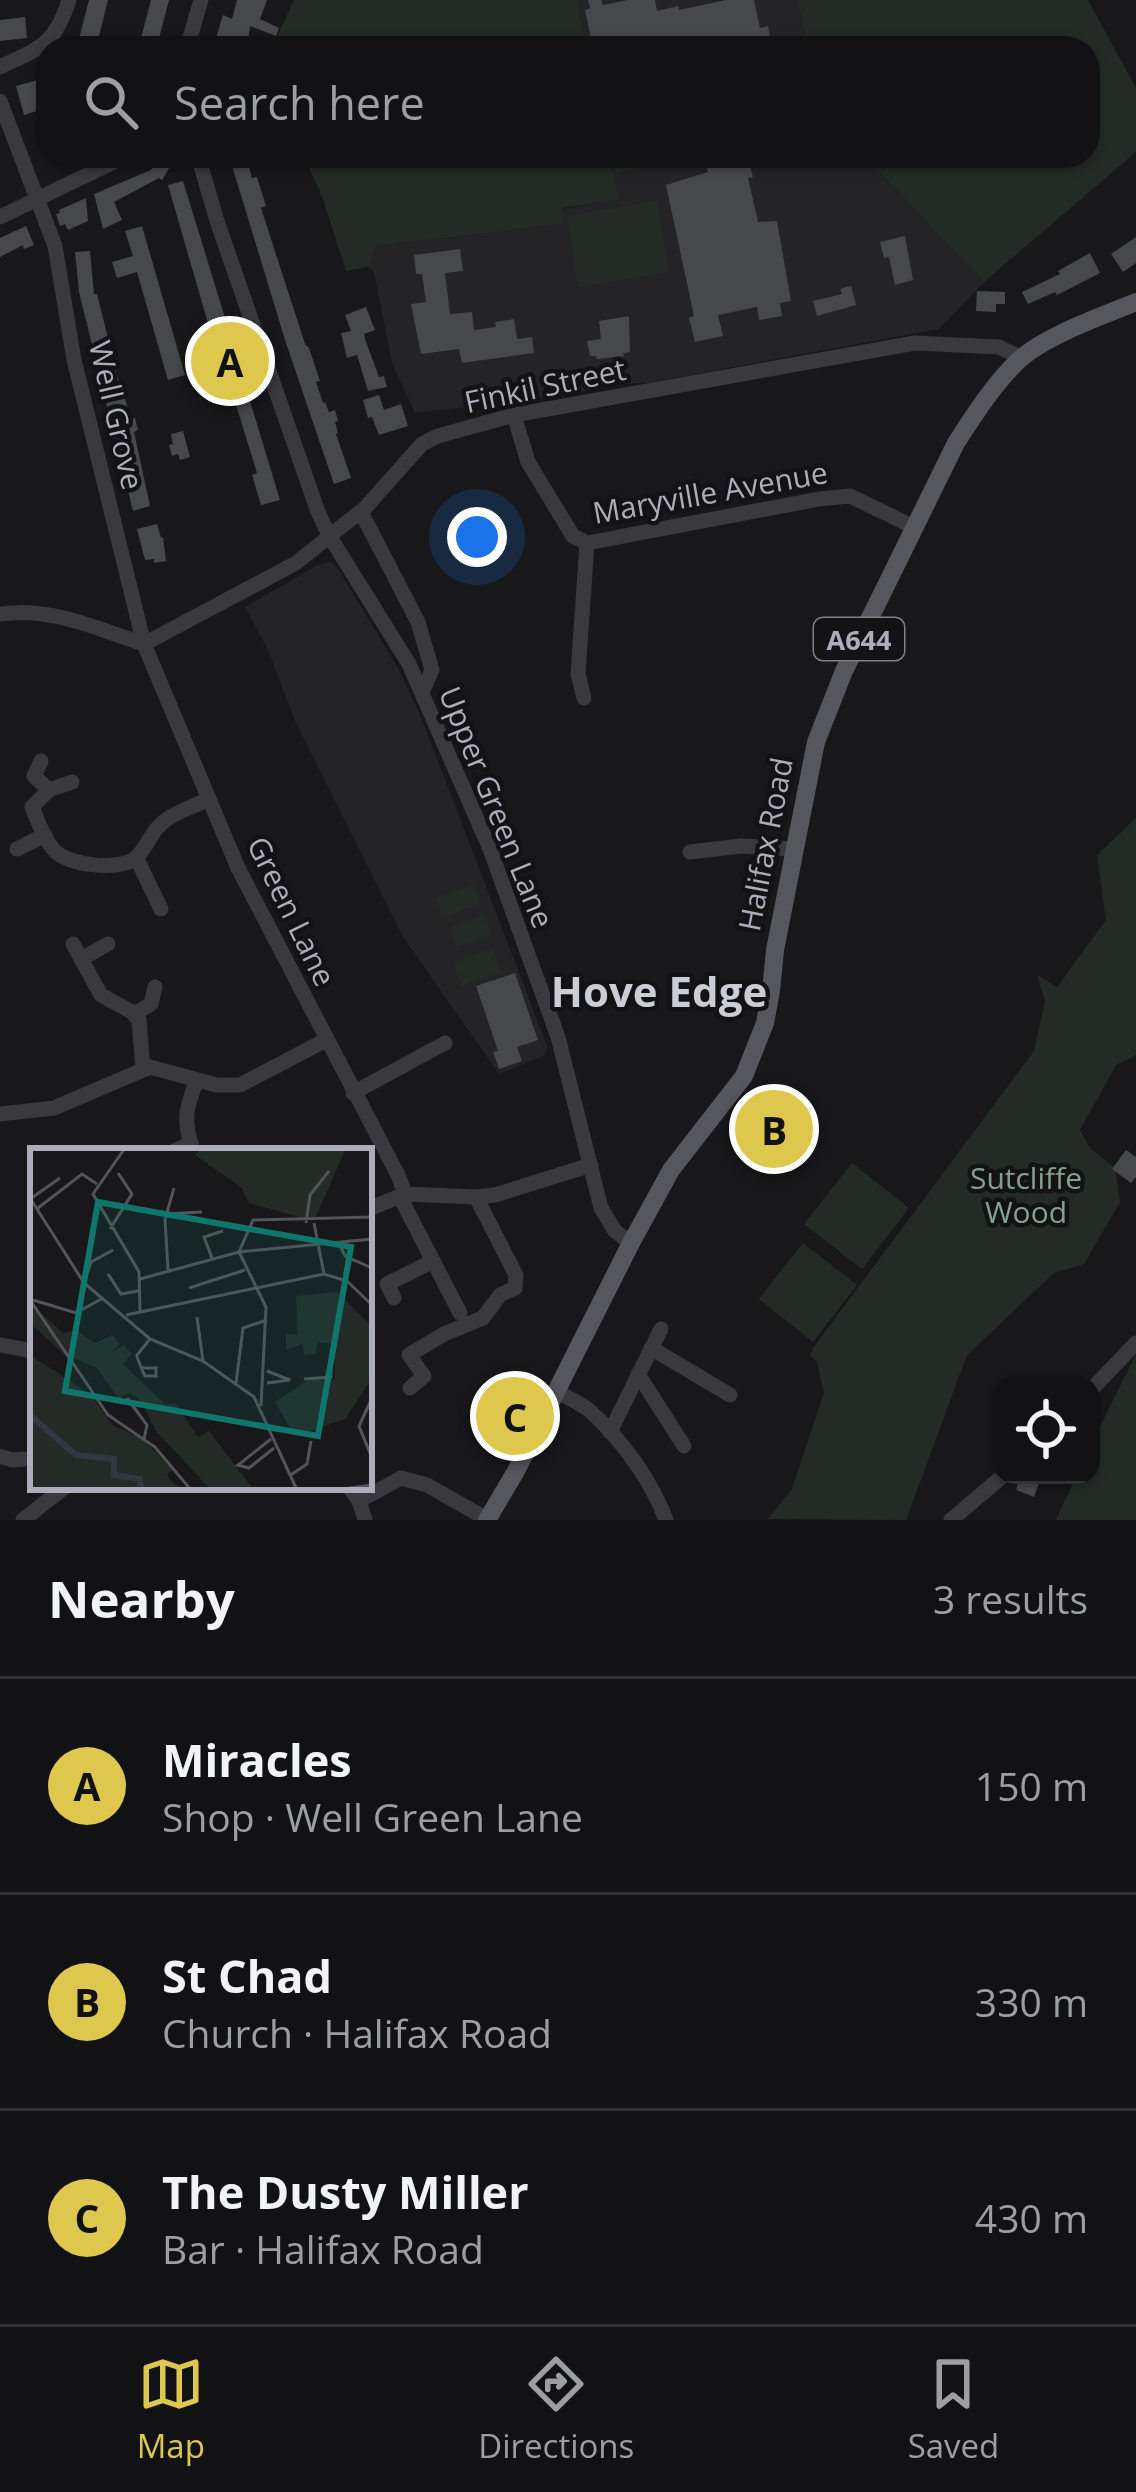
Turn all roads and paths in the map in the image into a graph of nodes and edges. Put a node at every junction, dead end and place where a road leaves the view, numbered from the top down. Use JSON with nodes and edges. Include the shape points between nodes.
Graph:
{"nodes":[{"id":1,"x":69,"y":0,"type":"edge"},
{"id":2,"x":201,"y":0,"type":"edge"},
{"id":3,"x":53,"y":36,"type":"edge"},
{"id":4,"x":191,"y":36,"type":"edge"},
{"id":5,"x":36,"y":51,"type":"edge"},
{"id":6,"x":0,"y":67,"type":"edge"},
{"id":7,"x":0,"y":101,"type":"edge"},
{"id":8,"x":102,"y":168,"type":"edge"},
{"id":9,"x":202,"y":168,"type":"edge"},
{"id":10,"x":37,"y":199,"type":"junction"},
{"id":11,"x":0,"y":217,"type":"edge"},
{"id":12,"x":1136,"y":302,"type":"edge"},
{"id":13,"x":1021,"y":358,"type":"junction"},
{"id":14,"x":514,"y":415,"type":"junction"},
{"id":15,"x":361,"y":512,"type":"junction"},
{"id":16,"x":914,"y":527,"type":"junction"},
{"id":17,"x":330,"y":537,"type":"junction"},
{"id":18,"x":587,"y":543,"type":"junction"},
{"id":19,"x":0,"y":614,"type":"edge"},
{"id":20,"x":144,"y":644,"type":"junction"},
{"id":21,"x":422,"y":692,"type":"junction"},
{"id":22,"x":584,"y":698,"type":"dead end"},
{"id":23,"x":41,"y":761,"type":"dead end"},
{"id":24,"x":72,"y":782,"type":"dead end"},
{"id":25,"x":50,"y":790,"type":"junction"},
{"id":26,"x":209,"y":799,"type":"junction"},
{"id":27,"x":45,"y":835,"type":"junction"},
{"id":28,"x":17,"y":849,"type":"dead end"},
{"id":29,"x":795,"y":849,"type":"junction"},
{"id":30,"x":690,"y":852,"type":"dead end"},
{"id":31,"x":136,"y":857,"type":"junction"},
{"id":32,"x":161,"y":909,"type":"dead end"},
{"id":33,"x":108,"y":944,"type":"dead end"},
{"id":34,"x":155,"y":987,"type":"dead end"},
{"id":35,"x":134,"y":1014,"type":"junction"},
{"id":36,"x":326,"y":1040,"type":"junction"},
{"id":37,"x":445,"y":1043,"type":"dead end"},
{"id":38,"x":143,"y":1069,"type":"junction"},
{"id":39,"x":196,"y":1080,"type":"junction"},
{"id":40,"x":353,"y":1093,"type":"junction"},
{"id":41,"x":0,"y":1114,"type":"edge"},
{"id":42,"x":192,"y":1147,"type":"edge"},
{"id":43,"x":591,"y":1165,"type":"junction"},
{"id":44,"x":403,"y":1196,"type":"junction"},
{"id":45,"x":476,"y":1197,"type":"junction"},
{"id":46,"x":372,"y":1208,"type":"edge"},
{"id":47,"x":631,"y":1243,"type":"junction"},
{"id":48,"x":433,"y":1261,"type":"junction"},
{"id":49,"x":394,"y":1298,"type":"dead end"},
{"id":50,"x":460,"y":1313,"type":"dead end"},
{"id":51,"x":661,"y":1329,"type":"dead end"},
{"id":52,"x":1136,"y":1342,"type":"edge"},
{"id":53,"x":0,"y":1345,"type":"edge"},
{"id":54,"x":651,"y":1348,"type":"junction"},
{"id":55,"x":30,"y":1350,"type":"edge"},
{"id":56,"x":638,"y":1374,"type":"junction"},
{"id":57,"x":1100,"y":1380,"type":"edge"},
{"id":58,"x":410,"y":1388,"type":"dead end"},
{"id":59,"x":557,"y":1392,"type":"junction"},
{"id":60,"x":730,"y":1394,"type":"dead end"},
{"id":61,"x":610,"y":1432,"type":"junction"},
{"id":62,"x":684,"y":1446,"type":"dead end"},
{"id":63,"x":0,"y":1456,"type":"edge"},
{"id":64,"x":24,"y":1459,"type":"dead end"},
{"id":65,"x":993,"y":1484,"type":"edge"},
{"id":66,"x":372,"y":1488,"type":"edge"},
{"id":67,"x":61,"y":1490,"type":"edge"},
{"id":68,"x":354,"y":1494,"type":"edge"},
{"id":69,"x":365,"y":1519,"type":"edge"},
{"id":70,"x":23,"y":1520,"type":"edge"},
{"id":71,"x":487,"y":1520,"type":"edge"},
{"id":72,"x":666,"y":1520,"type":"edge"},
{"id":73,"x":951,"y":1520,"type":"edge"}],
"edges":[{"from":1,"to":3,"type":"street"},
{"from":2,"to":4,"type":"street"},
{"from":5,"to":6,"type":"street"},
{"from":7,"to":10,"type":"street","name":"Well Grove"},
{"from":8,"to":10,"type":"street"},
{"from":9,"to":17,"type":"street","name":"Upper Green Lane"},
{"from":10,"to":11,"type":"street"},
{"from":10,"to":20,"type":"street","name":"Well Grove","via":[[55,246],[74,360]]},
{"from":12,"to":13,"type":"main road","name":"Halifax Road","number":"A644"},
{"from":13,"to":14,"type":"street","name":"Finkil Street","via":[[999,347],[916,344]]},
{"from":13,"to":16,"type":"main road","name":"Halifax Road","number":"A644","via":[[956,443]]},
{"from":14,"to":15,"type":"street","name":"Finkil Street","via":[[422,444]]},
{"from":14,"to":18,"type":"street","name":"Maryville Avenue","via":[[528,462],[573,536]]},
{"from":15,"to":17,"type":"street","name":"Finkil Street"},
{"from":15,"to":21,"type":"street","via":[[418,622],[432,670]]},
{"from":16,"to":18,"type":"street","name":"Maryville Avenue","via":[[850,496]]},
{"from":16,"to":29,"type":"main road","name":"Halifax Road","number":"A644","via":[[816,742]]},
{"from":17,"to":20,"type":"street","name":"Finkil Street"},
{"from":17,"to":21,"type":"street","name":"Upper Green Lane"},
{"from":18,"to":22,"type":"street","via":[[570,676]]},
{"from":19,"to":20,"type":"street","via":[[45,612]]},
{"from":20,"to":26,"type":"street","name":"Green Lane"},
{"from":21,"to":43,"type":"street","name":"Upper Green Lane","via":[[542,992]]},
{"from":23,"to":25,"type":"street","via":[[34,776]]},
{"from":24,"to":25,"type":"street"},
{"from":25,"to":27,"type":"street","via":[[32,807]]},
{"from":26,"to":31,"type":"street","via":[[163,821]]},
{"from":26,"to":36,"type":"street","name":"Green Lane"},
{"from":27,"to":28,"type":"street"},
{"from":27,"to":31,"type":"street","via":[[60,856],[94,865]]},
{"from":29,"to":30,"type":"street"},
{"from":29,"to":47,"type":"main road","name":"Halifax Road","number":"A644","via":[[765,1023],[744,1076],[671,1170]]},
{"from":31,"to":32,"type":"street"},
{"from":33,"to":35,"type":"street","via":[[77,952],[101,995]]},
{"from":34,"to":35,"type":"street","via":[[156,1009]]},
{"from":35,"to":38,"type":"street"},
{"from":36,"to":39,"type":"street","via":[[240,1085]]},
{"from":36,"to":40,"type":"street","name":"Green Lane"},
{"from":37,"to":40,"type":"street"},
{"from":38,"to":39,"type":"street"},
{"from":38,"to":41,"type":"street","via":[[54,1108]]},
{"from":39,"to":42,"type":"street","via":[[185,1108]]},
{"from":40,"to":44,"type":"street","name":"Green Lane"},
{"from":43,"to":45,"type":"street"},
{"from":43,"to":47,"type":"street","name":"Upper Green Lane","via":[[601,1208]]},
{"from":44,"to":45,"type":"street"},
{"from":44,"to":46,"type":"street"},
{"from":44,"to":48,"type":"street","name":"Green Lane"},
{"from":45,"to":58,"type":"street","via":[[517,1275],[514,1288],[483,1318],[409,1355],[424,1376]]},
{"from":47,"to":59,"type":"main road","name":"Halifax Road","number":"A644"},
{"from":48,"to":49,"type":"street","via":[[387,1284]]},
{"from":48,"to":50,"type":"street","name":"Green Lane"},
{"from":51,"to":54,"type":"street"},
{"from":52,"to":57,"type":"street"},
{"from":53,"to":55,"type":"street"},
{"from":54,"to":56,"type":"street"},
{"from":54,"to":60,"type":"street"},
{"from":56,"to":61,"type":"street"},
{"from":56,"to":62,"type":"street"},
{"from":59,"to":61,"type":"street"},
{"from":59,"to":71,"type":"main road","name":"Halifax Road","number":"A644"},
{"from":61,"to":72,"type":"street"},
{"from":63,"to":64,"type":"street"},
{"from":65,"to":73,"type":"street"},
{"from":66,"to":71,"type":"street","via":[[401,1478],[427,1485]]},
{"from":67,"to":70,"type":"street"},
{"from":68,"to":69,"type":"street"}]}
